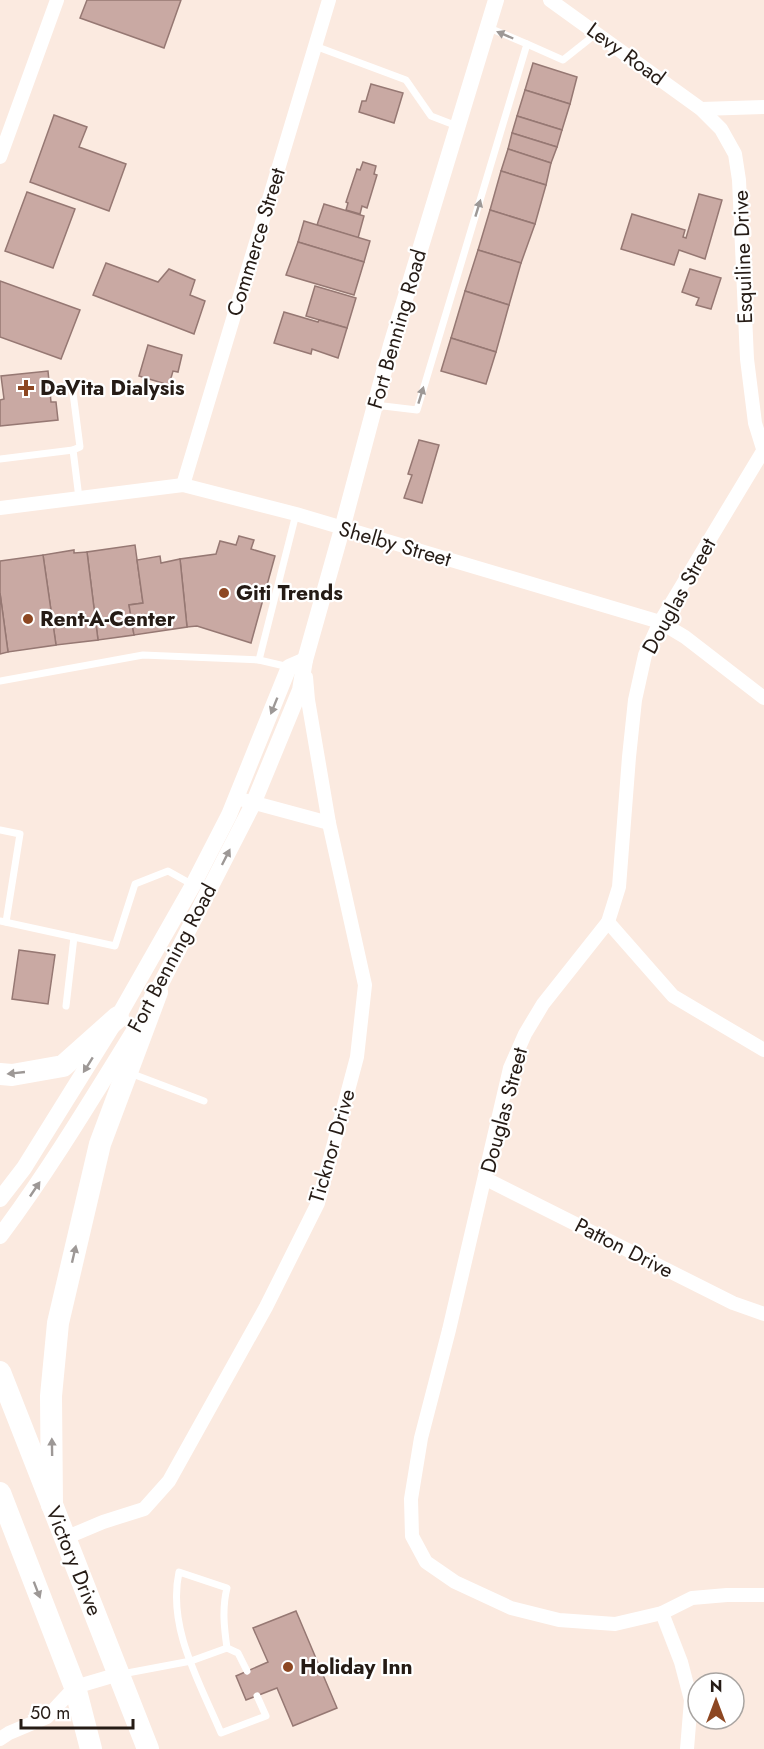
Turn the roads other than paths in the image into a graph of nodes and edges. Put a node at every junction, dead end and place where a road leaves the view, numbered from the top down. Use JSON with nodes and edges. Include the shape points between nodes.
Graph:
{"nodes":[{"id":1,"x":57,"y":0,"type":"edge"},
{"id":2,"x":329,"y":0,"type":"edge"},
{"id":3,"x":496,"y":0,"type":"edge"},
{"id":4,"x":550,"y":0,"type":"edge"},
{"id":5,"x":487,"y":27,"type":"junction"},
{"id":6,"x":597,"y":33,"type":"junction"},
{"id":7,"x":527,"y":44,"type":"junction"},
{"id":8,"x":315,"y":46,"type":"junction"},
{"id":9,"x":764,"y":108,"type":"edge"},
{"id":10,"x":701,"y":109,"type":"junction"},
{"id":11,"x":457,"y":126,"type":"junction"},
{"id":12,"x":0,"y":156,"type":"edge"},
{"id":13,"x":73,"y":393,"type":"dead end"},
{"id":14,"x":375,"y":405,"type":"junction"},
{"id":15,"x":73,"y":450,"type":"junction"},
{"id":16,"x":764,"y":452,"type":"edge"},
{"id":17,"x":0,"y":459,"type":"edge"},
{"id":18,"x":183,"y":485,"type":"junction"},
{"id":19,"x":79,"y":498,"type":"junction"},
{"id":20,"x":0,"y":508,"type":"edge"},
{"id":21,"x":296,"y":514,"type":"junction"},
{"id":22,"x":342,"y":529,"type":"junction"},
{"id":23,"x":660,"y":622,"type":"junction"},
{"id":24,"x":259,"y":660,"type":"junction"},
{"id":25,"x":305,"y":660,"type":"junction"},
{"id":26,"x":289,"y":667,"type":"junction"},
{"id":27,"x":0,"y":681,"type":"edge"},
{"id":28,"x":764,"y":698,"type":"edge"},
{"id":29,"x":236,"y":798,"type":"junction"},
{"id":30,"x":253,"y":804,"type":"junction"},
{"id":31,"x":329,"y":823,"type":"junction"},
{"id":32,"x":0,"y":830,"type":"edge"},
{"id":33,"x":193,"y":885,"type":"junction"},
{"id":34,"x":3,"y":922,"type":"edge"},
{"id":35,"x":608,"y":922,"type":"junction"},
{"id":36,"x":74,"y":937,"type":"junction"},
{"id":37,"x":157,"y":992,"type":"junction"},
{"id":38,"x":66,"y":1006,"type":"dead end"},
{"id":39,"x":118,"y":1017,"type":"junction"},
{"id":40,"x":764,"y":1050,"type":"edge"},
{"id":41,"x":127,"y":1072,"type":"junction"},
{"id":42,"x":0,"y":1074,"type":"edge"},
{"id":43,"x":204,"y":1101,"type":"dead end"},
{"id":44,"x":486,"y":1179,"type":"junction"},
{"id":45,"x":0,"y":1200,"type":"edge"},
{"id":46,"x":0,"y":1236,"type":"edge"},
{"id":47,"x":764,"y":1314,"type":"edge"},
{"id":48,"x":0,"y":1372,"type":"edge"},
{"id":49,"x":0,"y":1493,"type":"edge"},
{"id":50,"x":52,"y":1505,"type":"junction"},
{"id":51,"x":0,"y":1513,"type":"edge"},
{"id":52,"x":16,"y":1535,"type":"junction"},
{"id":53,"x":65,"y":1538,"type":"junction"},
{"id":54,"x":764,"y":1595,"type":"edge"},
{"id":55,"x":662,"y":1613,"type":"junction"},
{"id":56,"x":227,"y":1647,"type":"junction"},
{"id":57,"x":191,"y":1661,"type":"junction"},
{"id":58,"x":247,"y":1671,"type":"dead end"},
{"id":59,"x":119,"y":1674,"type":"junction"},
{"id":60,"x":75,"y":1687,"type":"junction"},
{"id":61,"x":257,"y":1696,"type":"dead end"},
{"id":62,"x":0,"y":1739,"type":"edge"},
{"id":63,"x":91,"y":1749,"type":"edge"},
{"id":64,"x":148,"y":1749,"type":"edge"},
{"id":65,"x":687,"y":1749,"type":"edge"}],
"edges":[{"from":1,"to":12,"type":"street"},
{"from":2,"to":8,"type":"street","name":"Commerce Street"},
{"from":3,"to":5,"type":"street","name":"Fort Benning Road"},
{"from":4,"to":6,"type":"street","name":"Levy Road"},
{"from":7,"to":5,"type":"lane","one_way":true},
{"from":5,"to":11,"type":"street","name":"Fort Benning Road"},
{"from":6,"to":7,"type":"lane","via":[[563,60]]},
{"from":6,"to":10,"type":"street","name":"Levy Road"},
{"from":14,"to":7,"type":"lane","one_way":true,"via":[[417,410]]},
{"from":8,"to":11,"type":"lane","via":[[406,80],[431,116]]},
{"from":8,"to":18,"type":"street","name":"Commerce Street"},
{"from":9,"to":10,"type":"street"},
{"from":10,"to":16,"type":"street","name":"Esquiline Drive","via":[[721,129],[735,154],[748,370],[755,423]]},
{"from":11,"to":14,"type":"street","name":"Fort Benning Road"},
{"from":13,"to":15,"type":"lane","via":[[80,447]]},
{"from":14,"to":22,"type":"street","name":"Fort Benning Road"},
{"from":15,"to":17,"type":"lane"},
{"from":15,"to":19,"type":"lane"},
{"from":16,"to":23,"type":"street","name":"Douglas Street"},
{"from":18,"to":19,"type":"street","name":"Shelby Street"},
{"from":18,"to":21,"type":"street","name":"Shelby Street"},
{"from":19,"to":20,"type":"street","name":"Shelby Street"},
{"from":21,"to":22,"type":"street","name":"Shelby Street"},
{"from":21,"to":24,"type":"lane"},
{"from":22,"to":23,"type":"street","name":"Shelby Street"},
{"from":22,"to":25,"type":"street","name":"Fort Benning Road"},
{"from":23,"to":28,"type":"street","name":"Shelby Street"},
{"from":23,"to":35,"type":"street","name":"Douglas Street","via":[[645,656],[635,700],[619,887]]},
{"from":24,"to":26,"type":"lane"},
{"from":24,"to":27,"type":"lane","via":[[143,655]]},
{"from":25,"to":26,"type":"street"},
{"from":25,"to":30,"type":"street","name":"Fort Benning Road","via":[[300,690]]},
{"from":25,"to":31,"type":"street","name":"Ticknor Drive"},
{"from":26,"to":29,"type":"street","name":"Fort Benning Road","one_way":true},
{"from":29,"to":30,"type":"street"},
{"from":29,"to":33,"type":"street","name":"Fort Benning Road"},
{"from":30,"to":31,"type":"street"},
{"from":37,"to":30,"type":"street","name":"Fort Benning Road","one_way":true},
{"from":31,"to":53,"type":"street","name":"Ticknor Drive","via":[[366,985],[357,1057],[318,1203],[266,1307],[169,1480],[144,1509]]},
{"from":32,"to":34,"type":"lane","via":[[20,834]]},
{"from":33,"to":36,"type":"lane","via":[[168,871],[135,884],[115,946]]},
{"from":33,"to":39,"type":"street","name":"Fort Benning Road"},
{"from":34,"to":36,"type":"lane"},
{"from":35,"to":40,"type":"street","via":[[673,996]]},
{"from":35,"to":44,"type":"street","name":"Douglas Street","via":[[543,1004],[525,1034],[510,1068]]},
{"from":36,"to":38,"type":"lane"},
{"from":37,"to":41,"type":"highway"},
{"from":46,"to":37,"type":"street","name":"Fort Benning Road","one_way":true,"via":[[33,1193]]},
{"from":39,"to":42,"type":"highway","one_way":true,"via":[[63,1066]]},
{"from":39,"to":45,"type":"street","name":"Fort Benning Road","one_way":true},
{"from":41,"to":43,"type":"lane"},
{"from":50,"to":41,"type":"highway","one_way":true,"via":[[51,1396],[58,1323],[100,1144]]},
{"from":44,"to":47,"type":"street","name":"Patton Drive","via":[[733,1303]]},
{"from":44,"to":55,"type":"street","name":"Douglas Street","via":[[421,1438],[411,1499],[412,1536],[426,1562],[455,1582],[511,1608],[559,1620],[615,1624]]},
{"from":48,"to":50,"type":"highway","name":"Victory Drive"},
{"from":49,"to":52,"type":"highway","name":"Victory Drive"},
{"from":50,"to":53,"type":"highway","name":"Victory Drive"},
{"from":51,"to":52,"type":"highway"},
{"from":52,"to":60,"type":"highway","name":"Victory Drive","one_way":true},
{"from":53,"to":59,"type":"highway","name":"Victory Drive"},
{"from":54,"to":55,"type":"street","via":[[692,1598]]},
{"from":55,"to":65,"type":"street","via":[[691,1700]]},
{"from":56,"to":57,"type":"lane"},
{"from":56,"to":57,"type":"lane","via":[[227,1588],[179,1572],[177,1609]]},
{"from":56,"to":58,"type":"lane","via":[[238,1653]]},
{"from":57,"to":59,"type":"lane"},
{"from":57,"to":61,"type":"lane","via":[[221,1733],[266,1716]]},
{"from":59,"to":60,"type":"street"},
{"from":59,"to":64,"type":"highway","name":"Victory Drive"},
{"from":60,"to":62,"type":"street","via":[[47,1717]]},
{"from":60,"to":63,"type":"highway","name":"Victory Drive"}]}
